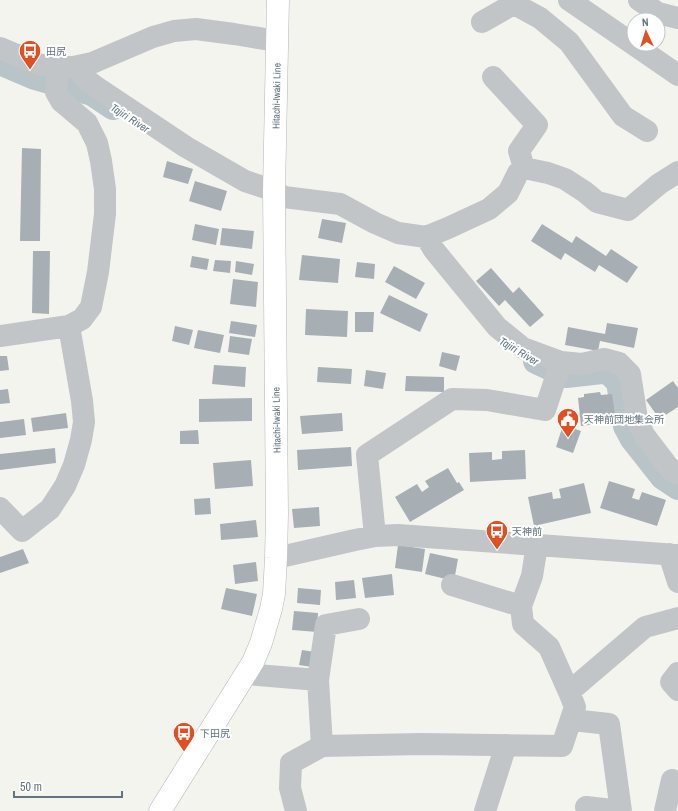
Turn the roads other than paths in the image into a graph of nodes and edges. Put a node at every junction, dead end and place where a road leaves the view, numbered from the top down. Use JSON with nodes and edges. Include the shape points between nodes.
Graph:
{"nodes":[{"id":1,"x":278,"y":0,"type":"edge"},
{"id":2,"x":569,"y":0,"type":"edge"},
{"id":3,"x":639,"y":0,"type":"edge"},
{"id":4,"x":522,"y":3,"type":"edge"},
{"id":5,"x":677,"y":17,"type":"edge"},
{"id":6,"x":482,"y":22,"type":"dead end"},
{"id":7,"x":276,"y":41,"type":"junction"},
{"id":8,"x":0,"y":48,"type":"edge"},
{"id":9,"x":62,"y":75,"type":"junction"},
{"id":10,"x":678,"y":75,"type":"edge"},
{"id":11,"x":493,"y":77,"type":"dead end"},
{"id":12,"x":647,"y":131,"type":"dead end"},
{"id":13,"x":524,"y":168,"type":"junction"},
{"id":14,"x":678,"y":172,"type":"edge"},
{"id":15,"x":274,"y":191,"type":"junction"},
{"id":16,"x":426,"y":237,"type":"junction"},
{"id":17,"x":69,"y":326,"type":"junction"},
{"id":18,"x":0,"y":336,"type":"edge"},
{"id":19,"x":558,"y":369,"type":"junction"},
{"id":20,"x":678,"y":474,"type":"edge"},
{"id":21,"x":0,"y":508,"type":"edge"},
{"id":22,"x":375,"y":536,"type":"junction"},
{"id":23,"x":537,"y":545,"type":"junction"},
{"id":24,"x":674,"y":555,"type":"edge"},
{"id":25,"x":276,"y":558,"type":"junction"},
{"id":26,"x":678,"y":582,"type":"edge"},
{"id":27,"x":452,"y":585,"type":"dead end"},
{"id":28,"x":521,"y":606,"type":"junction"},
{"id":29,"x":678,"y":618,"type":"edge"},
{"id":30,"x":359,"y":619,"type":"dead end"},
{"id":31,"x":678,"y":673,"type":"edge"},
{"id":32,"x":246,"y":674,"type":"junction"},
{"id":33,"x":318,"y":680,"type":"junction"},
{"id":34,"x":678,"y":690,"type":"edge"},
{"id":35,"x":569,"y":692,"type":"junction"},
{"id":36,"x":572,"y":720,"type":"junction"},
{"id":37,"x":506,"y":745,"type":"junction"},
{"id":38,"x":322,"y":746,"type":"junction"},
{"id":39,"x":672,"y":780,"type":"dead end"},
{"id":40,"x":586,"y":807,"type":"dead end"},
{"id":41,"x":160,"y":811,"type":"edge"},
{"id":42,"x":296,"y":811,"type":"edge"},
{"id":43,"x":485,"y":811,"type":"edge"},
{"id":44,"x":665,"y":811,"type":"edge"}],
"edges":[{"from":1,"to":7,"type":"main road","name":"Hitachi-Iwaki Line"},
{"from":2,"to":10,"type":"street"},
{"from":3,"to":5,"type":"street","via":[[658,13]]},
{"from":4,"to":6,"type":"street","via":[[510,6]]},
{"from":4,"to":12,"type":"street","via":[[569,42],[623,116]]},
{"from":7,"to":9,"type":"street","via":[[196,29],[174,31],[153,37]]},
{"from":7,"to":15,"type":"main road","name":"Hitachi-Iwaki Line"},
{"from":8,"to":9,"type":"street"},
{"from":9,"to":15,"type":"street","via":[[83,77],[186,147],[245,182]]},
{"from":9,"to":17,"type":"street","via":[[56,92],[61,101],[87,123],[97,143],[105,189],[99,265],[91,307],[82,319]]},
{"from":11,"to":13,"type":"street","via":[[537,124],[519,152]]},
{"from":13,"to":14,"type":"street","via":[[559,177],[597,202],[628,210]]},
{"from":13,"to":16,"type":"street","via":[[518,173],[508,193],[489,208]]},
{"from":15,"to":16,"type":"street","via":[[284,197],[340,204],[398,233]]},
{"from":15,"to":25,"type":"main road","name":"Hitachi-Iwaki Line"},
{"from":16,"to":19,"type":"street","via":[[497,327],[523,348]]},
{"from":17,"to":18,"type":"street"},
{"from":17,"to":21,"type":"street","via":[[84,422],[66,486],[50,509],[22,531]]},
{"from":19,"to":20,"type":"street","via":[[604,359],[619,363],[630,374],[637,419],[644,435],[670,469]]},
{"from":19,"to":22,"type":"street","via":[[545,410],[487,400],[452,399],[367,455]]},
{"from":22,"to":23,"type":"street","via":[[398,535]]},
{"from":22,"to":25,"type":"street"},
{"from":23,"to":24,"type":"street"},
{"from":23,"to":28,"type":"street","via":[[532,576]]},
{"from":24,"to":26,"type":"street"},
{"from":25,"to":32,"type":"main road","name":"Hitachi-Iwaki Line","via":[[274,594],[267,625]]},
{"from":27,"to":28,"type":"street"},
{"from":28,"to":35,"type":"street","via":[[523,624],[549,647]]},
{"from":29,"to":35,"type":"street","via":[[645,627]]},
{"from":30,"to":33,"type":"street","via":[[326,625]]},
{"from":31,"to":34,"type":"street","via":[[671,682]]},
{"from":32,"to":33,"type":"street"},
{"from":32,"to":41,"type":"main road","name":"Hitachi-Iwaki Line"},
{"from":33,"to":38,"type":"street"},
{"from":35,"to":36,"type":"street","via":[[575,707]]},
{"from":36,"to":37,"type":"street","via":[[562,746]]},
{"from":36,"to":40,"type":"street","via":[[609,724],[621,811]]},
{"from":37,"to":38,"type":"street"},
{"from":37,"to":43,"type":"street"},
{"from":38,"to":42,"type":"street","via":[[291,763],[290,788]]},
{"from":39,"to":44,"type":"street"}]}
